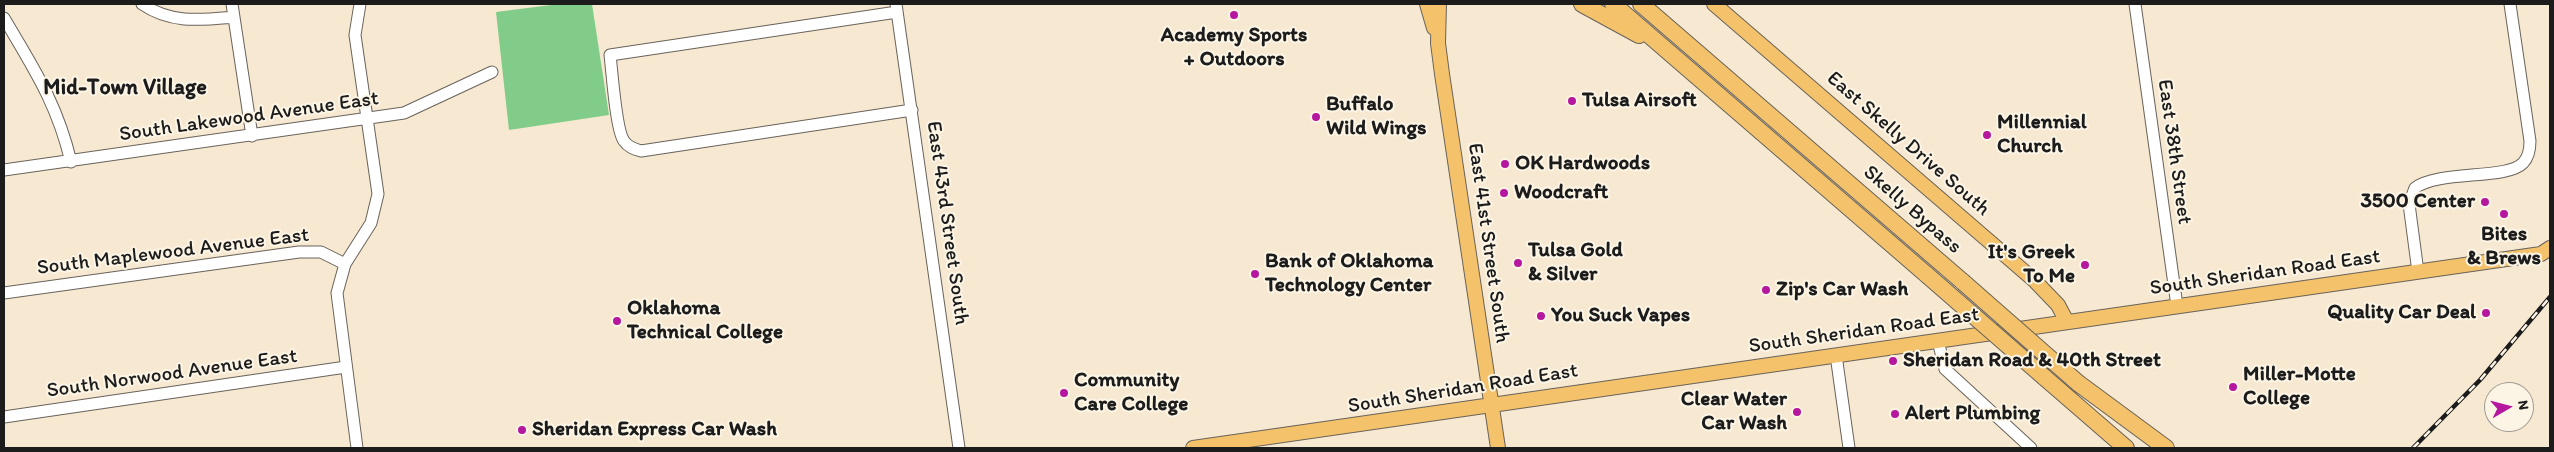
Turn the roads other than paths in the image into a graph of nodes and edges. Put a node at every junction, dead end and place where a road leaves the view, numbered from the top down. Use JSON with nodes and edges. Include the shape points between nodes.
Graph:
{"nodes":[{"id":1,"x":142,"y":4,"type":"edge"},
{"id":2,"x":232,"y":4,"type":"edge"},
{"id":3,"x":360,"y":4,"type":"edge"},
{"id":4,"x":1427,"y":4,"type":"edge"},
{"id":5,"x":1439,"y":4,"type":"edge"},
{"id":6,"x":1582,"y":4,"type":"edge"},
{"id":7,"x":1614,"y":4,"type":"edge"},
{"id":8,"x":1641,"y":4,"type":"edge"},
{"id":9,"x":1714,"y":4,"type":"edge"},
{"id":10,"x":2135,"y":4,"type":"edge"},
{"id":11,"x":2510,"y":4,"type":"edge"},
{"id":12,"x":896,"y":8,"type":"edge"},
{"id":13,"x":234,"y":17,"type":"junction"},
{"id":14,"x":4,"y":18,"type":"edge"},
{"id":15,"x":1438,"y":43,"type":"junction"},
{"id":16,"x":1666,"y":49,"type":"junction"},
{"id":17,"x":492,"y":72,"type":"dead end"},
{"id":18,"x":912,"y":110,"type":"junction"},
{"id":19,"x":368,"y":119,"type":"junction"},
{"id":20,"x":252,"y":136,"type":"junction"},
{"id":21,"x":71,"y":162,"type":"junction"},
{"id":22,"x":4,"y":170,"type":"edge"},
{"id":23,"x":2547,"y":253,"type":"edge"},
{"id":24,"x":345,"y":264,"type":"junction"},
{"id":25,"x":2418,"y":272,"type":"junction"},
{"id":26,"x":4,"y":293,"type":"edge"},
{"id":27,"x":2177,"y":306,"type":"junction"},
{"id":28,"x":2067,"y":322,"type":"junction"},
{"id":29,"x":1938,"y":341,"type":"junction"},
{"id":30,"x":1836,"y":355,"type":"junction"},
{"id":31,"x":346,"y":367,"type":"junction"},
{"id":32,"x":2078,"y":383,"type":"junction"},
{"id":33,"x":1491,"y":405,"type":"junction"},
{"id":34,"x":4,"y":417,"type":"edge"},
{"id":35,"x":358,"y":448,"type":"edge"},
{"id":36,"x":959,"y":448,"type":"edge"},
{"id":37,"x":1193,"y":448,"type":"edge"},
{"id":38,"x":1498,"y":448,"type":"edge"},
{"id":39,"x":1849,"y":448,"type":"edge"},
{"id":40,"x":2031,"y":448,"type":"edge"},
{"id":41,"x":2126,"y":448,"type":"edge"},
{"id":42,"x":2154,"y":448,"type":"edge"},
{"id":43,"x":2166,"y":448,"type":"edge"}],
"edges":[{"from":1,"to":13,"type":"street","via":[[160,14],[185,20]]},
{"from":2,"to":13,"type":"street"},
{"from":3,"to":19,"type":"street","via":[[355,35]]},
{"from":4,"to":15,"type":"main road","name":"East 41st Street South"},
{"from":5,"to":15,"type":"main road","name":"East 41st Street South"},
{"from":6,"to":16,"type":"highway"},
{"from":7,"to":16,"type":"highway","name":"Skelly Bypass"},
{"from":8,"to":32,"type":"highway","name":"Skelly Bypass","bridge":true},
{"from":9,"to":28,"type":"main road","name":"East Skelly Drive South","via":[[2034,280],[2058,305]]},
{"from":10,"to":27,"type":"street","name":"East 38th Street"},
{"from":11,"to":25,"type":"street","via":[[2529,152],[2522,164],[2510,169],[2429,180],[2415,188],[2409,204]]},
{"from":12,"to":18,"type":"street","name":"East 43rd Street South"},
{"from":12,"to":18,"type":"street","via":[[610,55],[622,140],[640,151]]},
{"from":13,"to":20,"type":"street"},
{"from":14,"to":21,"type":"street","via":[[46,87],[64,132]]},
{"from":15,"to":33,"type":"main road","name":"East 41st Street South"},
{"from":16,"to":41,"type":"highway","name":"Skelly Bypass","bridge":true},
{"from":17,"to":19,"type":"street","name":"South Lakewood Avenue East","via":[[412,111]]},
{"from":18,"to":36,"type":"street","name":"East 43rd Street South"},
{"from":19,"to":20,"type":"street","name":"South Lakewood Avenue East"},
{"from":19,"to":24,"type":"street","via":[[377,182],[376,209],[366,233]]},
{"from":20,"to":21,"type":"street","name":"South Lakewood Avenue East"},
{"from":21,"to":22,"type":"street","name":"South Lakewood Avenue East"},
{"from":23,"to":25,"type":"main road","name":"South Sheridan Road East"},
{"from":24,"to":26,"type":"street","name":"South Maplewood Avenue East","via":[[322,252],[299,252]]},
{"from":24,"to":31,"type":"street","via":[[337,293]]},
{"from":25,"to":27,"type":"main road","name":"South Sheridan Road East"},
{"from":27,"to":28,"type":"main road","name":"South Sheridan Road East"},
{"from":28,"to":29,"type":"main road","name":"South Sheridan Road East"},
{"from":29,"to":30,"type":"main road","name":"South Sheridan Road East"},
{"from":29,"to":40,"type":"street","via":[[1945,369]]},
{"from":30,"to":33,"type":"main road","name":"South Sheridan Road East"},
{"from":30,"to":39,"type":"street"},
{"from":31,"to":34,"type":"street","name":"South Norwood Avenue East"},
{"from":31,"to":35,"type":"street"},
{"from":32,"to":42,"type":"highway","name":"Skelly Bypass"},
{"from":32,"to":43,"type":"highway"},
{"from":33,"to":37,"type":"main road","name":"South Sheridan Road East"},
{"from":33,"to":38,"type":"main road","name":"East 41st Street South"}]}
